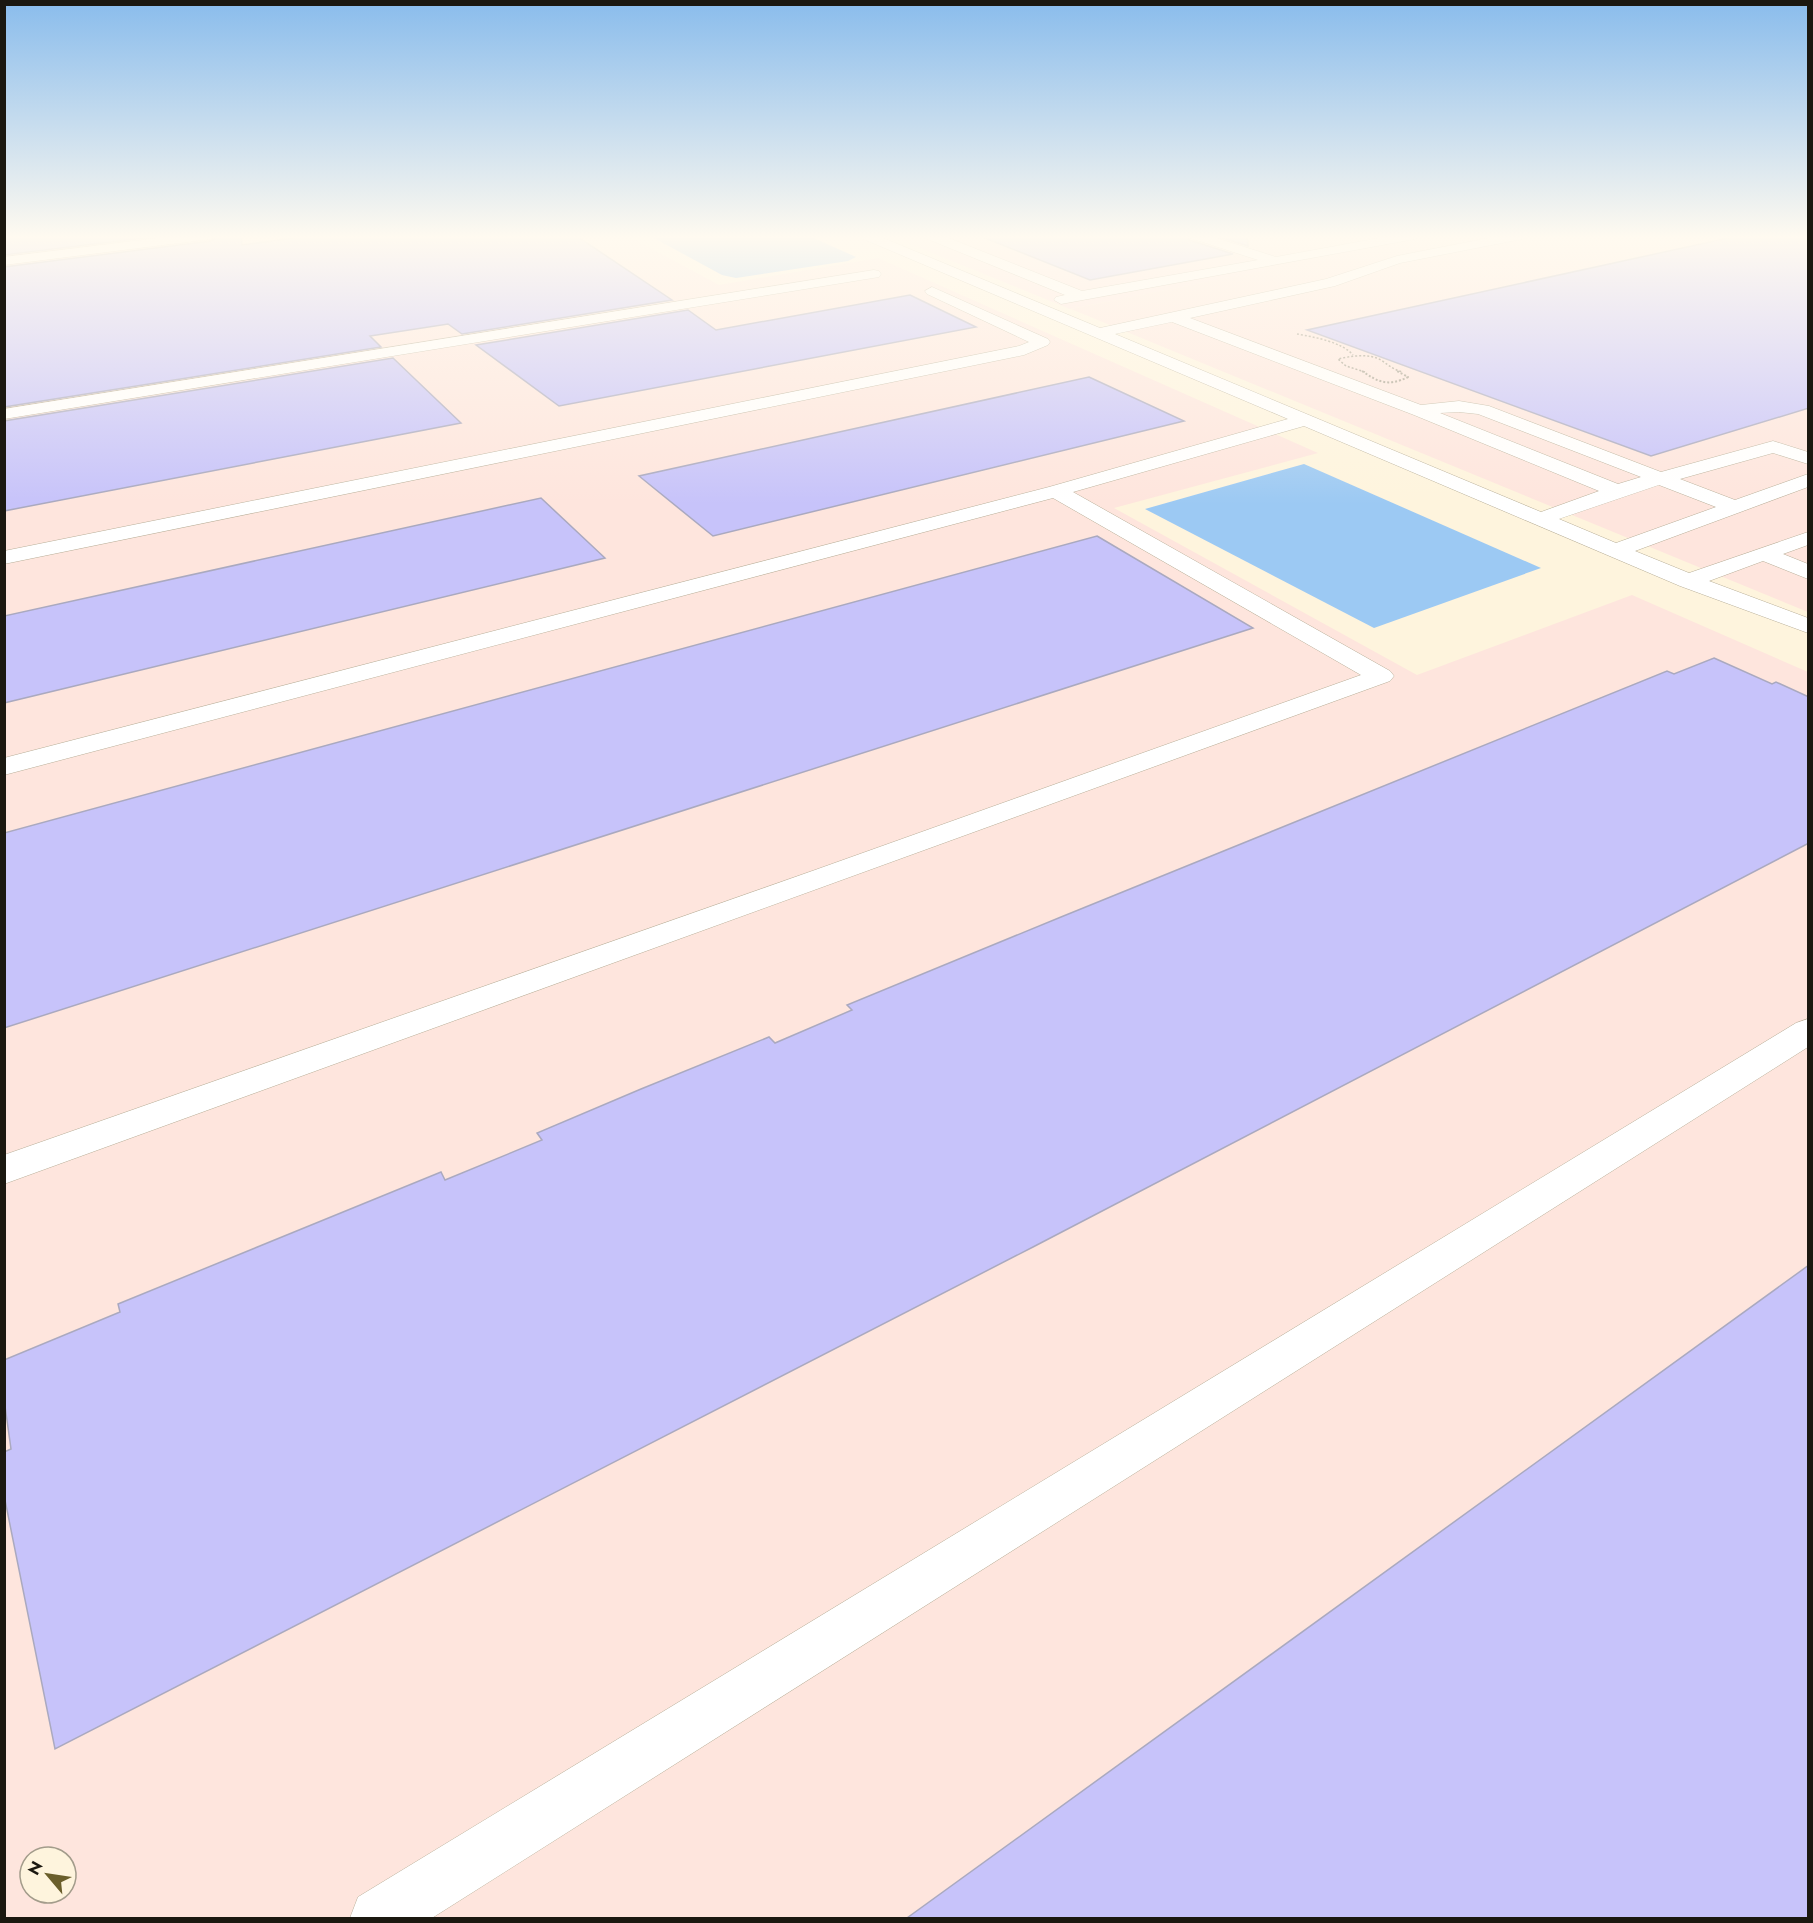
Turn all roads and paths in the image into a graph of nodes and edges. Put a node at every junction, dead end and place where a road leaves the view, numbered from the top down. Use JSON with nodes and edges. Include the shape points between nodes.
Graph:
{"nodes":[{"id":1,"x":555,"y":325,"type":"edge"},
{"id":2,"x":1005,"y":325,"type":"edge"},
{"id":3,"x":1080,"y":325,"type":"edge"},
{"id":4,"x":1138,"y":325,"type":"edge"},
{"id":5,"x":1194,"y":325,"type":"edge"},
{"id":6,"x":1099,"y":333,"type":"junction"},
{"id":7,"x":1420,"y":411,"type":"junction"},
{"id":8,"x":4,"y":414,"type":"edge"},
{"id":9,"x":1306,"y":420,"type":"junction"},
{"id":10,"x":1800,"y":436,"type":"dead end"},
{"id":11,"x":1773,"y":447,"type":"junction"},
{"id":12,"x":1809,"y":458,"type":"edge"},
{"id":13,"x":1659,"y":478,"type":"junction"},
{"id":14,"x":1809,"y":480,"type":"edge"},
{"id":15,"x":1617,"y":490,"type":"junction"},
{"id":16,"x":1056,"y":491,"type":"junction"},
{"id":17,"x":1736,"y":507,"type":"junction"},
{"id":18,"x":1541,"y":519,"type":"junction"},
{"id":19,"x":1809,"y":538,"type":"edge"},
{"id":20,"x":1617,"y":550,"type":"junction"},
{"id":21,"x":1764,"y":554,"type":"junction"},
{"id":22,"x":4,"y":558,"type":"edge"},
{"id":23,"x":1809,"y":572,"type":"edge"},
{"id":24,"x":1689,"y":581,"type":"junction"},
{"id":25,"x":1809,"y":626,"type":"edge"},
{"id":26,"x":4,"y":767,"type":"edge"},
{"id":27,"x":1809,"y":1030,"type":"edge"},
{"id":28,"x":4,"y":1170,"type":"edge"},
{"id":29,"x":379,"y":1918,"type":"edge"}],
"edges":[{"from":1,"to":8,"type":"street"},
{"from":2,"to":22,"type":"street","via":[[1042,342],[1024,350]]},
{"from":3,"to":6,"type":"street"},
{"from":4,"to":6,"type":"street"},
{"from":5,"to":7,"type":"street"},
{"from":6,"to":9,"type":"street"},
{"from":7,"to":13,"type":"street","via":[[1447,405],[1484,410]]},
{"from":7,"to":15,"type":"street"},
{"from":9,"to":16,"type":"street"},
{"from":9,"to":18,"type":"street"},
{"from":10,"to":11,"type":"street"},
{"from":11,"to":12,"type":"street"},
{"from":11,"to":13,"type":"street"},
{"from":13,"to":15,"type":"street"},
{"from":13,"to":17,"type":"street"},
{"from":14,"to":17,"type":"street"},
{"from":15,"to":18,"type":"street"},
{"from":16,"to":26,"type":"street"},
{"from":16,"to":28,"type":"street","via":[[1381,676]]},
{"from":17,"to":20,"type":"street"},
{"from":18,"to":20,"type":"street"},
{"from":19,"to":21,"type":"street"},
{"from":20,"to":24,"type":"street"},
{"from":21,"to":23,"type":"street"},
{"from":21,"to":24,"type":"street"},
{"from":24,"to":25,"type":"street"},
{"from":27,"to":29,"type":"street"}]}
